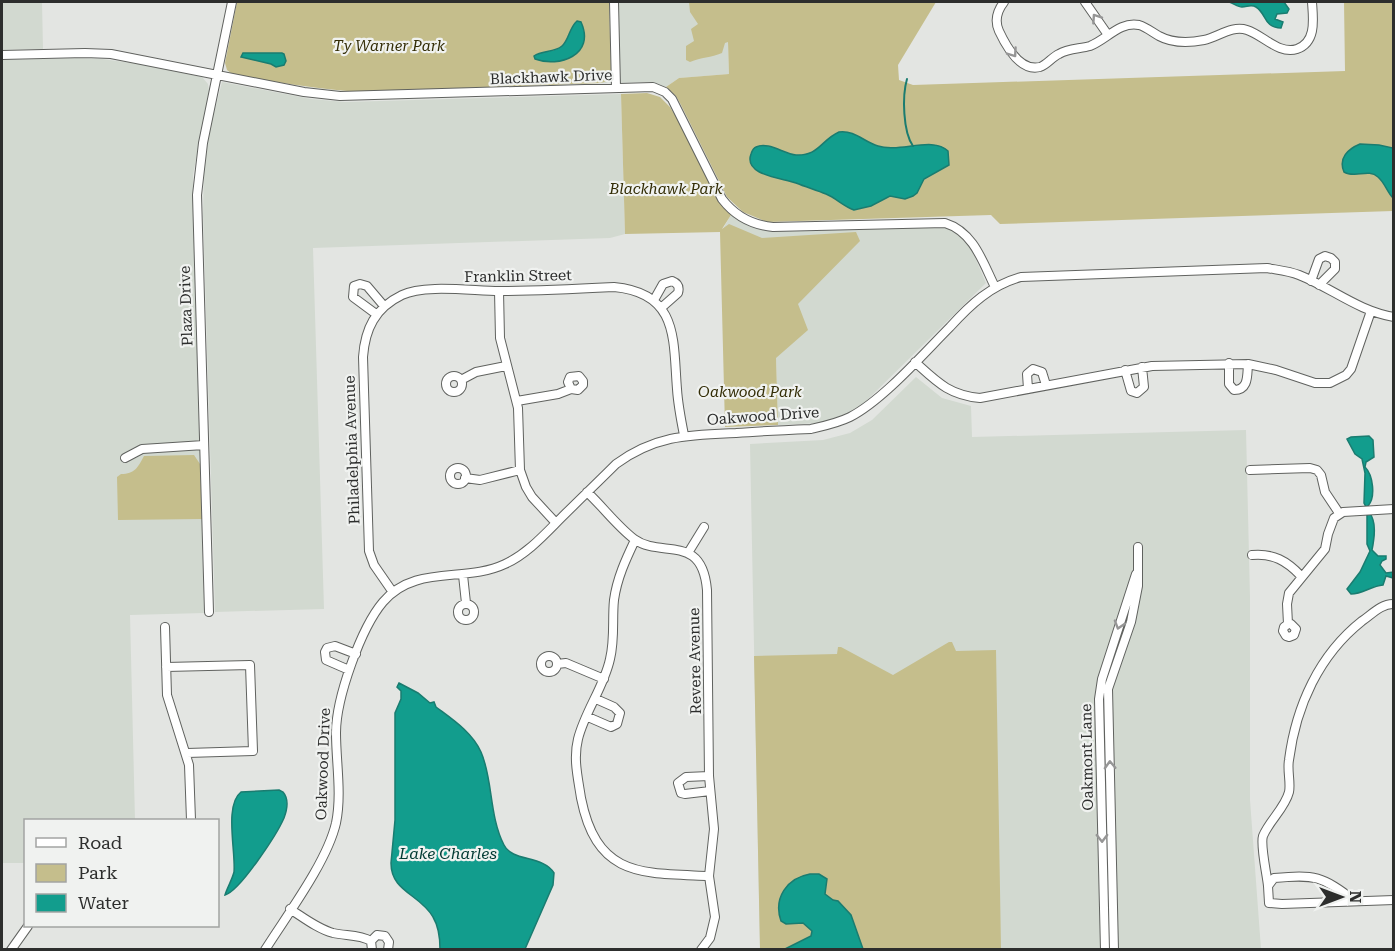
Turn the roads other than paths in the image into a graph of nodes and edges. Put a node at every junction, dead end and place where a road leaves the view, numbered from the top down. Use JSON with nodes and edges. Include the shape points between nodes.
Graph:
{"nodes":[{"id":1,"x":232,"y":2,"type":"edge"},
{"id":2,"x":614,"y":2,"type":"edge"},
{"id":3,"x":1004,"y":2,"type":"edge"},
{"id":4,"x":1085,"y":2,"type":"edge"},
{"id":5,"x":1312,"y":2,"type":"edge"},
{"id":6,"x":1108,"y":35,"type":"junction"},
{"id":7,"x":2,"y":55,"type":"edge"},
{"id":8,"x":217,"y":75,"type":"junction"},
{"id":9,"x":616,"y":88,"type":"junction"},
{"id":10,"x":1311,"y":281,"type":"junction"},
{"id":11,"x":1319,"y":285,"type":"junction"},
{"id":12,"x":995,"y":287,"type":"junction"},
{"id":13,"x":499,"y":291,"type":"junction"},
{"id":14,"x":654,"y":300,"type":"junction"},
{"id":15,"x":384,"y":306,"type":"junction"},
{"id":16,"x":661,"y":308,"type":"junction"},
{"id":17,"x":1371,"y":312,"type":"junction"},
{"id":18,"x":376,"y":314,"type":"junction"},
{"id":19,"x":1394,"y":317,"type":"edge"},
{"id":20,"x":915,"y":362,"type":"junction"},
{"id":21,"x":1229,"y":363,"type":"junction"},
{"id":22,"x":1248,"y":364,"type":"junction"},
{"id":23,"x":506,"y":366,"type":"junction"},
{"id":24,"x":1142,"y":367,"type":"junction"},
{"id":25,"x":1125,"y":370,"type":"junction"},
{"id":26,"x":461,"y":380,"type":"dead end"},
{"id":27,"x":1046,"y":385,"type":"junction"},
{"id":28,"x":571,"y":389,"type":"dead end"},
{"id":29,"x":1028,"y":389,"type":"junction"},
{"id":30,"x":516,"y":400,"type":"junction"},
{"id":31,"x":684,"y":435,"type":"junction"},
{"id":32,"x":204,"y":445,"type":"junction"},
{"id":33,"x":125,"y":458,"type":"dead end"},
{"id":34,"x":520,"y":470,"type":"junction"},
{"id":35,"x":1250,"y":470,"type":"dead end"},
{"id":36,"x":465,"y":478,"type":"dead end"},
{"id":37,"x":587,"y":492,"type":"junction"},
{"id":38,"x":1394,"y":509,"type":"edge"},
{"id":39,"x":1339,"y":513,"type":"junction"},
{"id":40,"x":556,"y":523,"type":"junction"},
{"id":41,"x":704,"y":527,"type":"dead end"},
{"id":42,"x":635,"y":540,"type":"junction"},
{"id":43,"x":1138,"y":547,"type":"dead end"},
{"id":44,"x":688,"y":553,"type":"junction"},
{"id":45,"x":1252,"y":555,"type":"dead end"},
{"id":46,"x":1137,"y":570,"type":"junction"},
{"id":47,"x":463,"y":575,"type":"junction"},
{"id":48,"x":1301,"y":576,"type":"junction"},
{"id":49,"x":392,"y":591,"type":"junction"},
{"id":50,"x":466,"y":603,"type":"dead end"},
{"id":51,"x":1394,"y":604,"type":"edge"},
{"id":52,"x":208,"y":612,"type":"dead end"},
{"id":53,"x":1288,"y":624,"type":"dead end"},
{"id":54,"x":165,"y":627,"type":"dead end"},
{"id":55,"x":356,"y":654,"type":"junction"},
{"id":56,"x":557,"y":664,"type":"dead end"},
{"id":57,"x":166,"y":668,"type":"junction"},
{"id":58,"x":349,"y":670,"type":"junction"},
{"id":59,"x":604,"y":679,"type":"junction"},
{"id":60,"x":596,"y":699,"type":"junction"},
{"id":61,"x":588,"y":717,"type":"junction"},
{"id":62,"x":187,"y":753,"type":"junction"},
{"id":63,"x":709,"y":776,"type":"junction"},
{"id":64,"x":710,"y":791,"type":"junction"},
{"id":65,"x":191,"y":819,"type":"edge"},
{"id":66,"x":709,"y":876,"type":"junction"},
{"id":67,"x":1268,"y":886,"type":"junction"},
{"id":68,"x":1394,"y":900,"type":"edge"},
{"id":69,"x":1355,"y":901,"type":"junction"},
{"id":70,"x":291,"y":909,"type":"junction"},
{"id":71,"x":27,"y":927,"type":"edge"},
{"id":72,"x":371,"y":940,"type":"junction"},
{"id":73,"x":704,"y":947,"type":"edge"},
{"id":74,"x":11,"y":950,"type":"edge"},
{"id":75,"x":265,"y":950,"type":"edge"},
{"id":76,"x":372,"y":950,"type":"edge"},
{"id":77,"x":388,"y":950,"type":"edge"},
{"id":78,"x":1105,"y":950,"type":"edge"},
{"id":79,"x":1114,"y":950,"type":"edge"}],
"edges":[{"from":1,"to":8,"type":"street","name":"Plaza Drive"},
{"from":2,"to":9,"type":"street"},
{"from":3,"to":6,"type":"street","one_way":true,"via":[[997,13],[998,28],[1016,58],[1027,66],[1040,67],[1062,52],[1090,46]]},
{"from":6,"to":4,"type":"street","one_way":true},
{"from":5,"to":6,"type":"street","via":[[1311,37],[1293,50],[1242,29],[1185,42],[1164,38],[1138,25],[1128,25]]},
{"from":7,"to":8,"type":"street","name":"Blackhawk Drive","via":[[111,54]]},
{"from":8,"to":9,"type":"street","name":"Blackhawk Drive","via":[[304,93],[340,96]]},
{"from":8,"to":32,"type":"street","name":"Plaza Drive","via":[[197,195]]},
{"from":9,"to":12,"type":"street","name":"Blackhawk Drive","via":[[653,87],[669,95],[722,199],[741,217],[773,227],[945,223],[969,238]]},
{"from":10,"to":11,"type":"street","name":"Oakwood Drive"},
{"from":10,"to":11,"type":"street","via":[[1319,259],[1331,258],[1335,268]]},
{"from":10,"to":12,"type":"street","name":"Oakwood Drive","via":[[1287,272],[1257,268],[1032,275]]},
{"from":11,"to":17,"type":"street","name":"Oakwood Drive"},
{"from":12,"to":20,"type":"street","name":"Oakwood Drive"},
{"from":13,"to":14,"type":"street","name":"Franklin Street","via":[[614,287]]},
{"from":13,"to":15,"type":"street","name":"Franklin Street","via":[[419,290]]},
{"from":13,"to":23,"type":"street","via":[[500,338]]},
{"from":14,"to":16,"type":"street"},
{"from":14,"to":16,"type":"street","via":[[663,284],[672,281],[678,285],[678,292]]},
{"from":15,"to":18,"type":"street","name":"Philadelphia Avenue"},
{"from":15,"to":18,"type":"street","via":[[367,286],[354,286],[353,297]]},
{"from":16,"to":31,"type":"street","via":[[675,340],[677,399]]},
{"from":17,"to":19,"type":"street","name":"Oakwood Drive"},
{"from":17,"to":22,"type":"street","via":[[1355,360],[1338,380],[1315,384]]},
{"from":18,"to":49,"type":"street","name":"Philadelphia Avenue","via":[[365,334],[363,357],[368,543],[374,565]]},
{"from":20,"to":29,"type":"street","via":[[941,386],[960,395],[980,398]]},
{"from":20,"to":31,"type":"street","name":"Oakwood Drive","via":[[863,409],[830,424],[811,429]]},
{"from":21,"to":22,"type":"street"},
{"from":21,"to":22,"type":"street","via":[[1229,384],[1234,390],[1246,384]]},
{"from":21,"to":24,"type":"street"},
{"from":23,"to":26,"type":"street","via":[[476,372]]},
{"from":23,"to":30,"type":"street"},
{"from":24,"to":25,"type":"street"},
{"from":24,"to":25,"type":"street","via":[[1144,387],[1137,393],[1129,388]]},
{"from":25,"to":27,"type":"street"},
{"from":27,"to":29,"type":"street"},
{"from":27,"to":29,"type":"street","via":[[1042,372],[1034,369],[1027,374]]},
{"from":28,"to":30,"type":"street"},
{"from":30,"to":34,"type":"street"},
{"from":31,"to":37,"type":"street","name":"Oakwood Drive","via":[[631,454]]},
{"from":32,"to":33,"type":"street","via":[[142,449]]},
{"from":32,"to":52,"type":"street","name":"Plaza Drive"},
{"from":34,"to":36,"type":"street","via":[[480,480]]},
{"from":34,"to":40,"type":"street","via":[[532,496]]},
{"from":35,"to":39,"type":"street","via":[[1317,470]]},
{"from":37,"to":40,"type":"street","name":"Oakwood Drive"},
{"from":37,"to":42,"type":"street"},
{"from":38,"to":39,"type":"street"},
{"from":39,"to":48,"type":"street","via":[[1330,526],[1325,549]]},
{"from":40,"to":47,"type":"street","name":"Oakwood Drive","via":[[506,564]]},
{"from":41,"to":44,"type":"street"},
{"from":42,"to":44,"type":"street"},
{"from":42,"to":59,"type":"street","via":[[624,561],[614,598],[612,649]]},
{"from":43,"to":46,"type":"street","name":"Oakmont Lane"},
{"from":44,"to":63,"type":"street","name":"Revere Avenue","via":[[702,569],[707,590]]},
{"from":45,"to":48,"type":"street","via":[[1283,560]]},
{"from":46,"to":78,"type":"street","name":"Oakmont Lane","one_way":true,"via":[[1099,699]]},
{"from":79,"to":46,"type":"street","name":"Oakmont Lane","one_way":true,"via":[[1108,689],[1131,622]]},
{"from":47,"to":49,"type":"street","name":"Oakwood Drive","via":[[422,578]]},
{"from":47,"to":50,"type":"street"},
{"from":48,"to":53,"type":"street","via":[[1287,598]]},
{"from":49,"to":55,"type":"street","name":"Oakwood Drive","via":[[375,614]]},
{"from":51,"to":67,"type":"street","via":[[1379,609],[1339,642],[1322,663],[1306,696],[1292,736],[1287,771],[1289,792],[1262,838]]},
{"from":54,"to":57,"type":"street"},
{"from":55,"to":58,"type":"street","name":"Oakwood Drive"},
{"from":55,"to":58,"type":"street","via":[[335,646],[325,652],[329,663]]},
{"from":56,"to":59,"type":"street","via":[[566,663]]},
{"from":57,"to":62,"type":"street","via":[[167,695]]},
{"from":57,"to":62,"type":"street","via":[[250,665],[253,751]]},
{"from":58,"to":70,"type":"street","name":"Oakwood Drive","via":[[337,722],[336,823],[326,852]]},
{"from":59,"to":60,"type":"street"},
{"from":60,"to":61,"type":"street"},
{"from":60,"to":61,"type":"street","via":[[620,713],[617,724],[611,727]]},
{"from":61,"to":66,"type":"street","via":[[579,735],[576,763],[586,820],[602,848],[619,862],[645,872]]},
{"from":62,"to":65,"type":"street"},
{"from":63,"to":64,"type":"street","name":"Revere Avenue"},
{"from":63,"to":64,"type":"street","via":[[682,778],[677,786],[685,794]]},
{"from":64,"to":66,"type":"street","name":"Revere Avenue","via":[[714,829]]},
{"from":66,"to":73,"type":"street","name":"Revere Avenue","via":[[715,917]]},
{"from":67,"to":69,"type":"street","via":[[1274,878],[1306,875],[1331,883]]},
{"from":67,"to":69,"type":"street","via":[[1269,903]]},
{"from":68,"to":69,"type":"street"},
{"from":70,"to":72,"type":"street","via":[[322,929]]},
{"from":70,"to":75,"type":"street","name":"Oakwood Drive"},
{"from":71,"to":74,"type":"street"},
{"from":72,"to":76,"type":"street"},
{"from":72,"to":77,"type":"street","via":[[377,935],[385,936]]}]}
